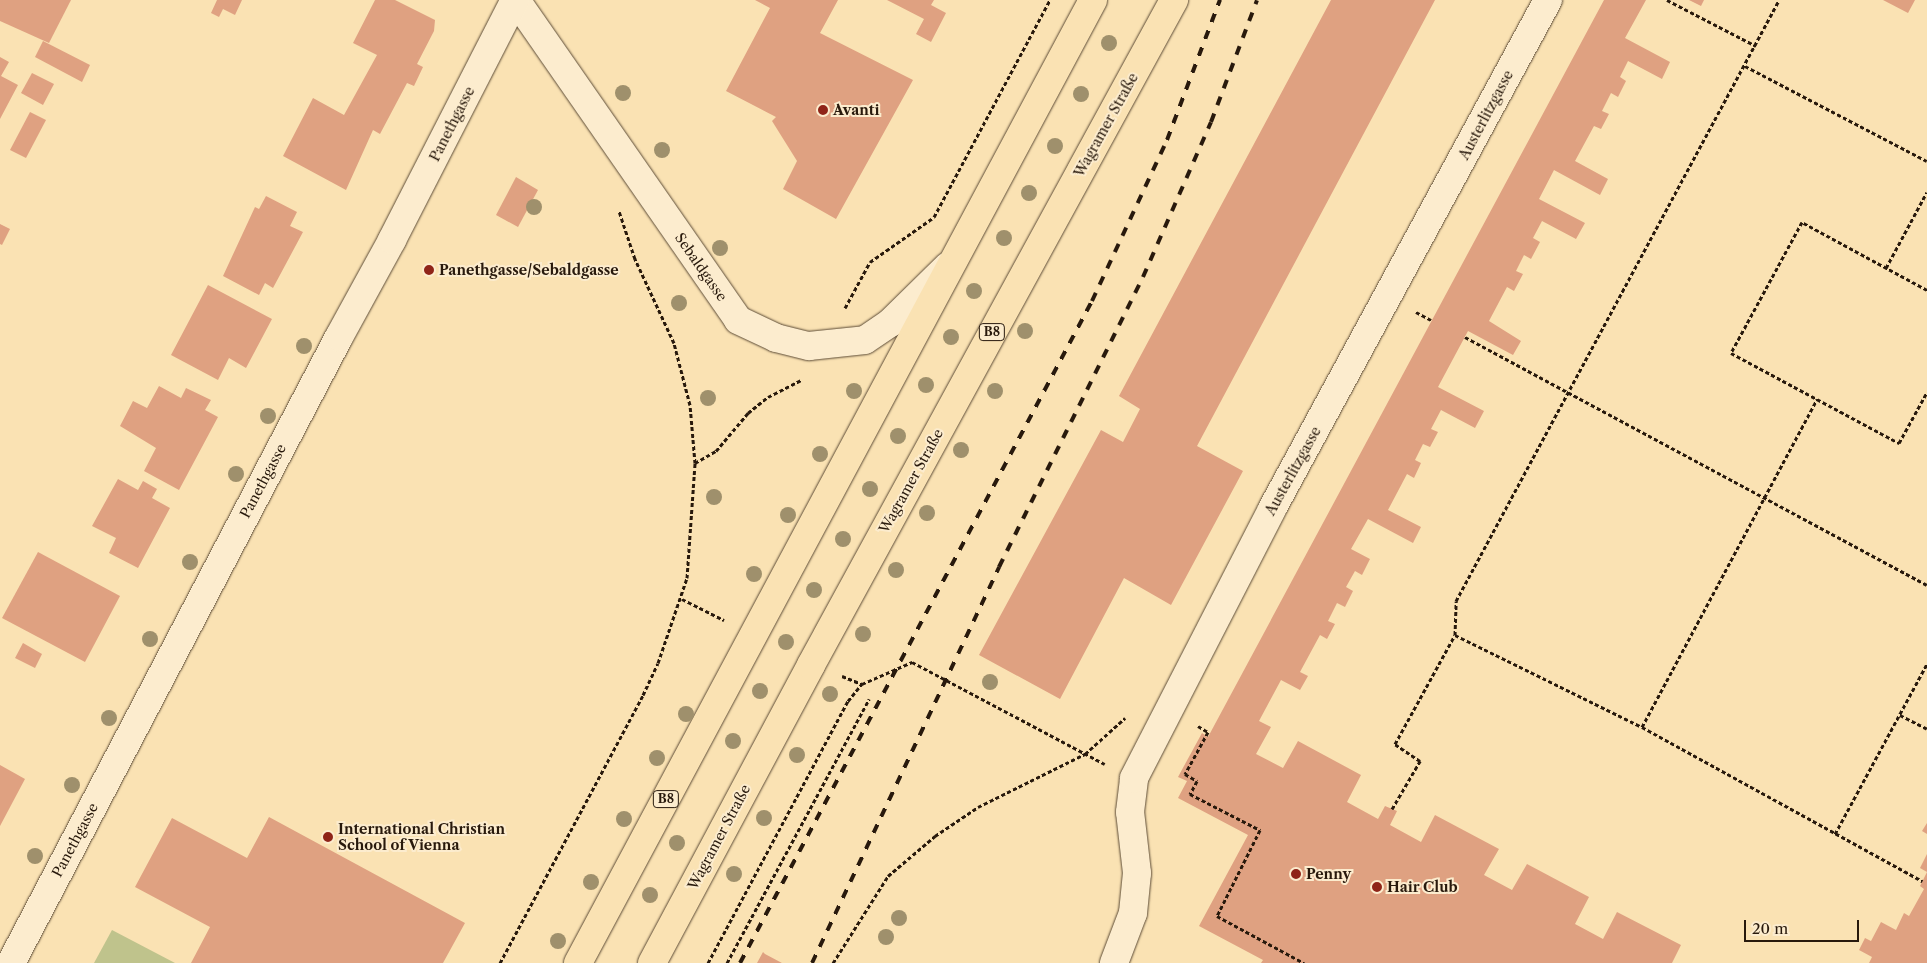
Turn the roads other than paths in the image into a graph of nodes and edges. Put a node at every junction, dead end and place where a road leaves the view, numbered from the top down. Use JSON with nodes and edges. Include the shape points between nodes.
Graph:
{"nodes":[{"id":1,"x":515,"y":0,"type":"edge"},
{"id":2,"x":1093,"y":0,"type":"edge"},
{"id":3,"x":1174,"y":0,"type":"edge"},
{"id":4,"x":1548,"y":0,"type":"edge"},
{"id":5,"x":960,"y":254,"type":"junction"},
{"id":6,"x":11,"y":963,"type":"edge"},
{"id":7,"x":578,"y":963,"type":"edge"},
{"id":8,"x":652,"y":963,"type":"edge"},
{"id":9,"x":1114,"y":963,"type":"edge"}],
"edges":[{"from":1,"to":5,"type":"street","name":"Sebaldgasse","via":[[738,320],[776,338],[824,346],[865,340],[890,323]]},
{"from":1,"to":6,"type":"street","name":"Panethgasse"},
{"from":2,"to":5,"type":"main road","number":"B8","via":[[1022,130]]},
{"from":3,"to":8,"type":"main road","name":"Wagramer Straße","number":"B8"},
{"from":4,"to":9,"type":"street","name":"Austerlitzgasse","via":[[1272,509],[1134,778],[1130,812],[1137,873],[1133,913]]},
{"from":5,"to":7,"type":"main road","number":"B8"}]}
